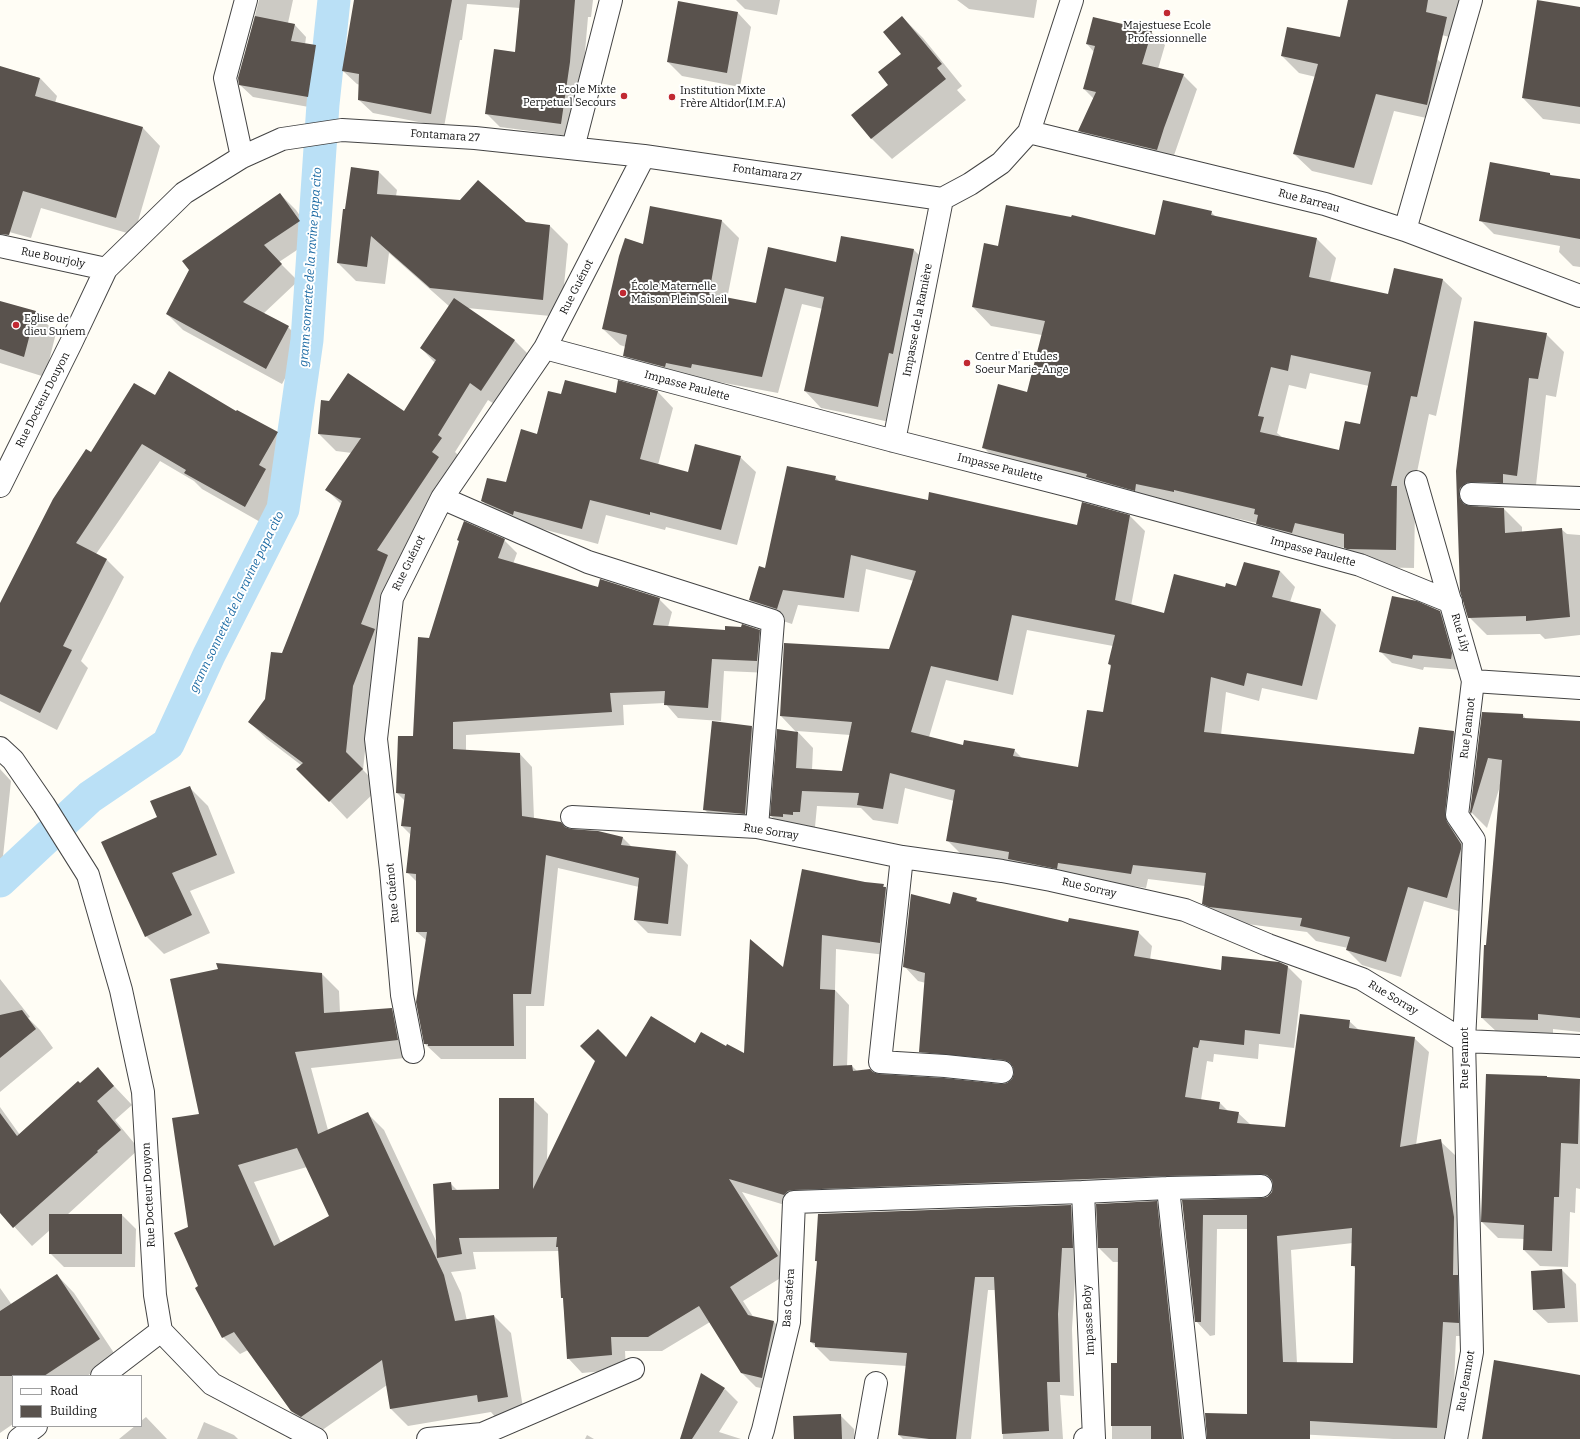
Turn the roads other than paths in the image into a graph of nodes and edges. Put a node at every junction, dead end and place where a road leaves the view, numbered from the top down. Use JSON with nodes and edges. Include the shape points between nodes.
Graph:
{"nodes":[{"id":1,"x":246,"y":0,"type":"edge"},
{"id":2,"x":611,"y":0,"type":"edge"},
{"id":3,"x":1072,"y":0,"type":"edge"},
{"id":4,"x":1471,"y":0,"type":"edge"},
{"id":5,"x":1029,"y":132,"type":"junction"},
{"id":6,"x":573,"y":148,"type":"junction"},
{"id":7,"x":644,"y":156,"type":"junction"},
{"id":8,"x":242,"y":157,"type":"junction"},
{"id":9,"x":942,"y":199,"type":"junction"},
{"id":10,"x":1405,"y":230,"type":"junction"},
{"id":11,"x":0,"y":246,"type":"edge"},
{"id":12,"x":106,"y":269,"type":"junction"},
{"id":13,"x":1580,"y":296,"type":"edge"},
{"id":14,"x":546,"y":348,"type":"junction"},
{"id":15,"x":894,"y":441,"type":"junction"},
{"id":16,"x":1416,"y":482,"type":"dead end"},
{"id":17,"x":0,"y":486,"type":"edge"},
{"id":18,"x":1471,"y":494,"type":"dead end"},
{"id":19,"x":442,"y":498,"type":"junction"},
{"id":20,"x":1580,"y":498,"type":"edge"},
{"id":21,"x":1451,"y":602,"type":"junction"},
{"id":22,"x":1473,"y":681,"type":"junction"},
{"id":23,"x":1580,"y":688,"type":"edge"},
{"id":24,"x":0,"y":748,"type":"edge"},
{"id":25,"x":572,"y":817,"type":"dead end"},
{"id":26,"x":757,"y":827,"type":"junction"},
{"id":27,"x":902,"y":857,"type":"junction"},
{"id":28,"x":1464,"y":1041,"type":"junction"},
{"id":29,"x":1580,"y":1046,"type":"edge"},
{"id":30,"x":413,"y":1052,"type":"dead end"},
{"id":31,"x":1002,"y":1072,"type":"dead end"},
{"id":32,"x":1261,"y":1186,"type":"dead end"},
{"id":33,"x":1168,"y":1188,"type":"junction"},
{"id":34,"x":1083,"y":1192,"type":"junction"},
{"id":35,"x":161,"y":1331,"type":"junction"},
{"id":36,"x":633,"y":1370,"type":"dead end"},
{"id":37,"x":103,"y":1375,"type":"edge"},
{"id":38,"x":876,"y":1383,"type":"dead end"},
{"id":39,"x":35,"y":1427,"type":"edge"},
{"id":40,"x":483,"y":1436,"type":"edge"},
{"id":41,"x":19,"y":1439,"type":"edge"},
{"id":42,"x":316,"y":1439,"type":"edge"},
{"id":43,"x":428,"y":1439,"type":"edge"},
{"id":44,"x":760,"y":1439,"type":"edge"},
{"id":45,"x":866,"y":1439,"type":"edge"},
{"id":46,"x":1085,"y":1439,"type":"edge"},
{"id":47,"x":1195,"y":1439,"type":"edge"},
{"id":48,"x":1456,"y":1439,"type":"edge"}],
"edges":[{"from":1,"to":8,"type":"street","via":[[225,78]]},
{"from":2,"to":6,"type":"street"},
{"from":3,"to":5,"type":"street"},
{"from":4,"to":10,"type":"street"},
{"from":5,"to":9,"type":"street","via":[[1001,162],[970,184]]},
{"from":5,"to":10,"type":"street","name":"Rue Barreau","via":[[1325,204]]},
{"from":6,"to":7,"type":"street","name":"Fontamara 27"},
{"from":6,"to":8,"type":"street","name":"Fontamara 27","via":[[475,138],[342,130],[282,140]]},
{"from":7,"to":9,"type":"street","name":"Fontamara 27"},
{"from":7,"to":14,"type":"street","name":"Rue Guénot"},
{"from":8,"to":12,"type":"street","via":[[184,193]]},
{"from":9,"to":15,"type":"street","name":"Impasse de la Ramière"},
{"from":10,"to":13,"type":"street","name":"Rue Barreau"},
{"from":11,"to":12,"type":"street","name":"Rue Bourjoly"},
{"from":12,"to":17,"type":"street","name":"Rue Docteur Douyon"},
{"from":14,"to":15,"type":"street","name":"Impasse Paulette"},
{"from":14,"to":19,"type":"street","name":"Rue Guénot"},
{"from":15,"to":21,"type":"street","name":"Impasse Paulette","via":[[1360,565]]},
{"from":16,"to":21,"type":"street","name":"Rue Lily"},
{"from":18,"to":20,"type":"street"},
{"from":19,"to":26,"type":"street","via":[[588,562],[773,621]]},
{"from":19,"to":30,"type":"street","name":"Rue Guénot","via":[[392,598],[376,739],[402,995]]},
{"from":21,"to":22,"type":"street","name":"Rue Lily"},
{"from":22,"to":23,"type":"street"},
{"from":22,"to":28,"type":"street","name":"Rue Jeannot","via":[[1457,815],[1474,840]]},
{"from":24,"to":35,"type":"street","name":"Rue Docteur Douyon","via":[[13,760],[88,875],[121,990],[143,1092],[155,1295]]},
{"from":25,"to":26,"type":"street","name":"Rue Sorray"},
{"from":26,"to":27,"type":"street","name":"Rue Sorray"},
{"from":27,"to":28,"type":"street","name":"Rue Sorray","via":[[1051,880],[1185,910],[1268,945],[1362,979]]},
{"from":27,"to":31,"type":"street","via":[[880,1062]]},
{"from":28,"to":29,"type":"street","name":"Rue Sorray"},
{"from":28,"to":48,"type":"street","name":"Rue Jeannot","via":[[1472,1352]]},
{"from":32,"to":33,"type":"street"},
{"from":33,"to":34,"type":"street"},
{"from":33,"to":47,"type":"street"},
{"from":34,"to":44,"type":"street","name":"Bas Castéra","via":[[794,1202],[789,1322]]},
{"from":34,"to":46,"type":"street","name":"Impasse Boby","via":[[1094,1438]]},
{"from":35,"to":37,"type":"street"},
{"from":35,"to":42,"type":"street","via":[[212,1384]]},
{"from":36,"to":40,"type":"street"},
{"from":38,"to":45,"type":"street"},
{"from":39,"to":41,"type":"street"},
{"from":40,"to":43,"type":"street"}]}
